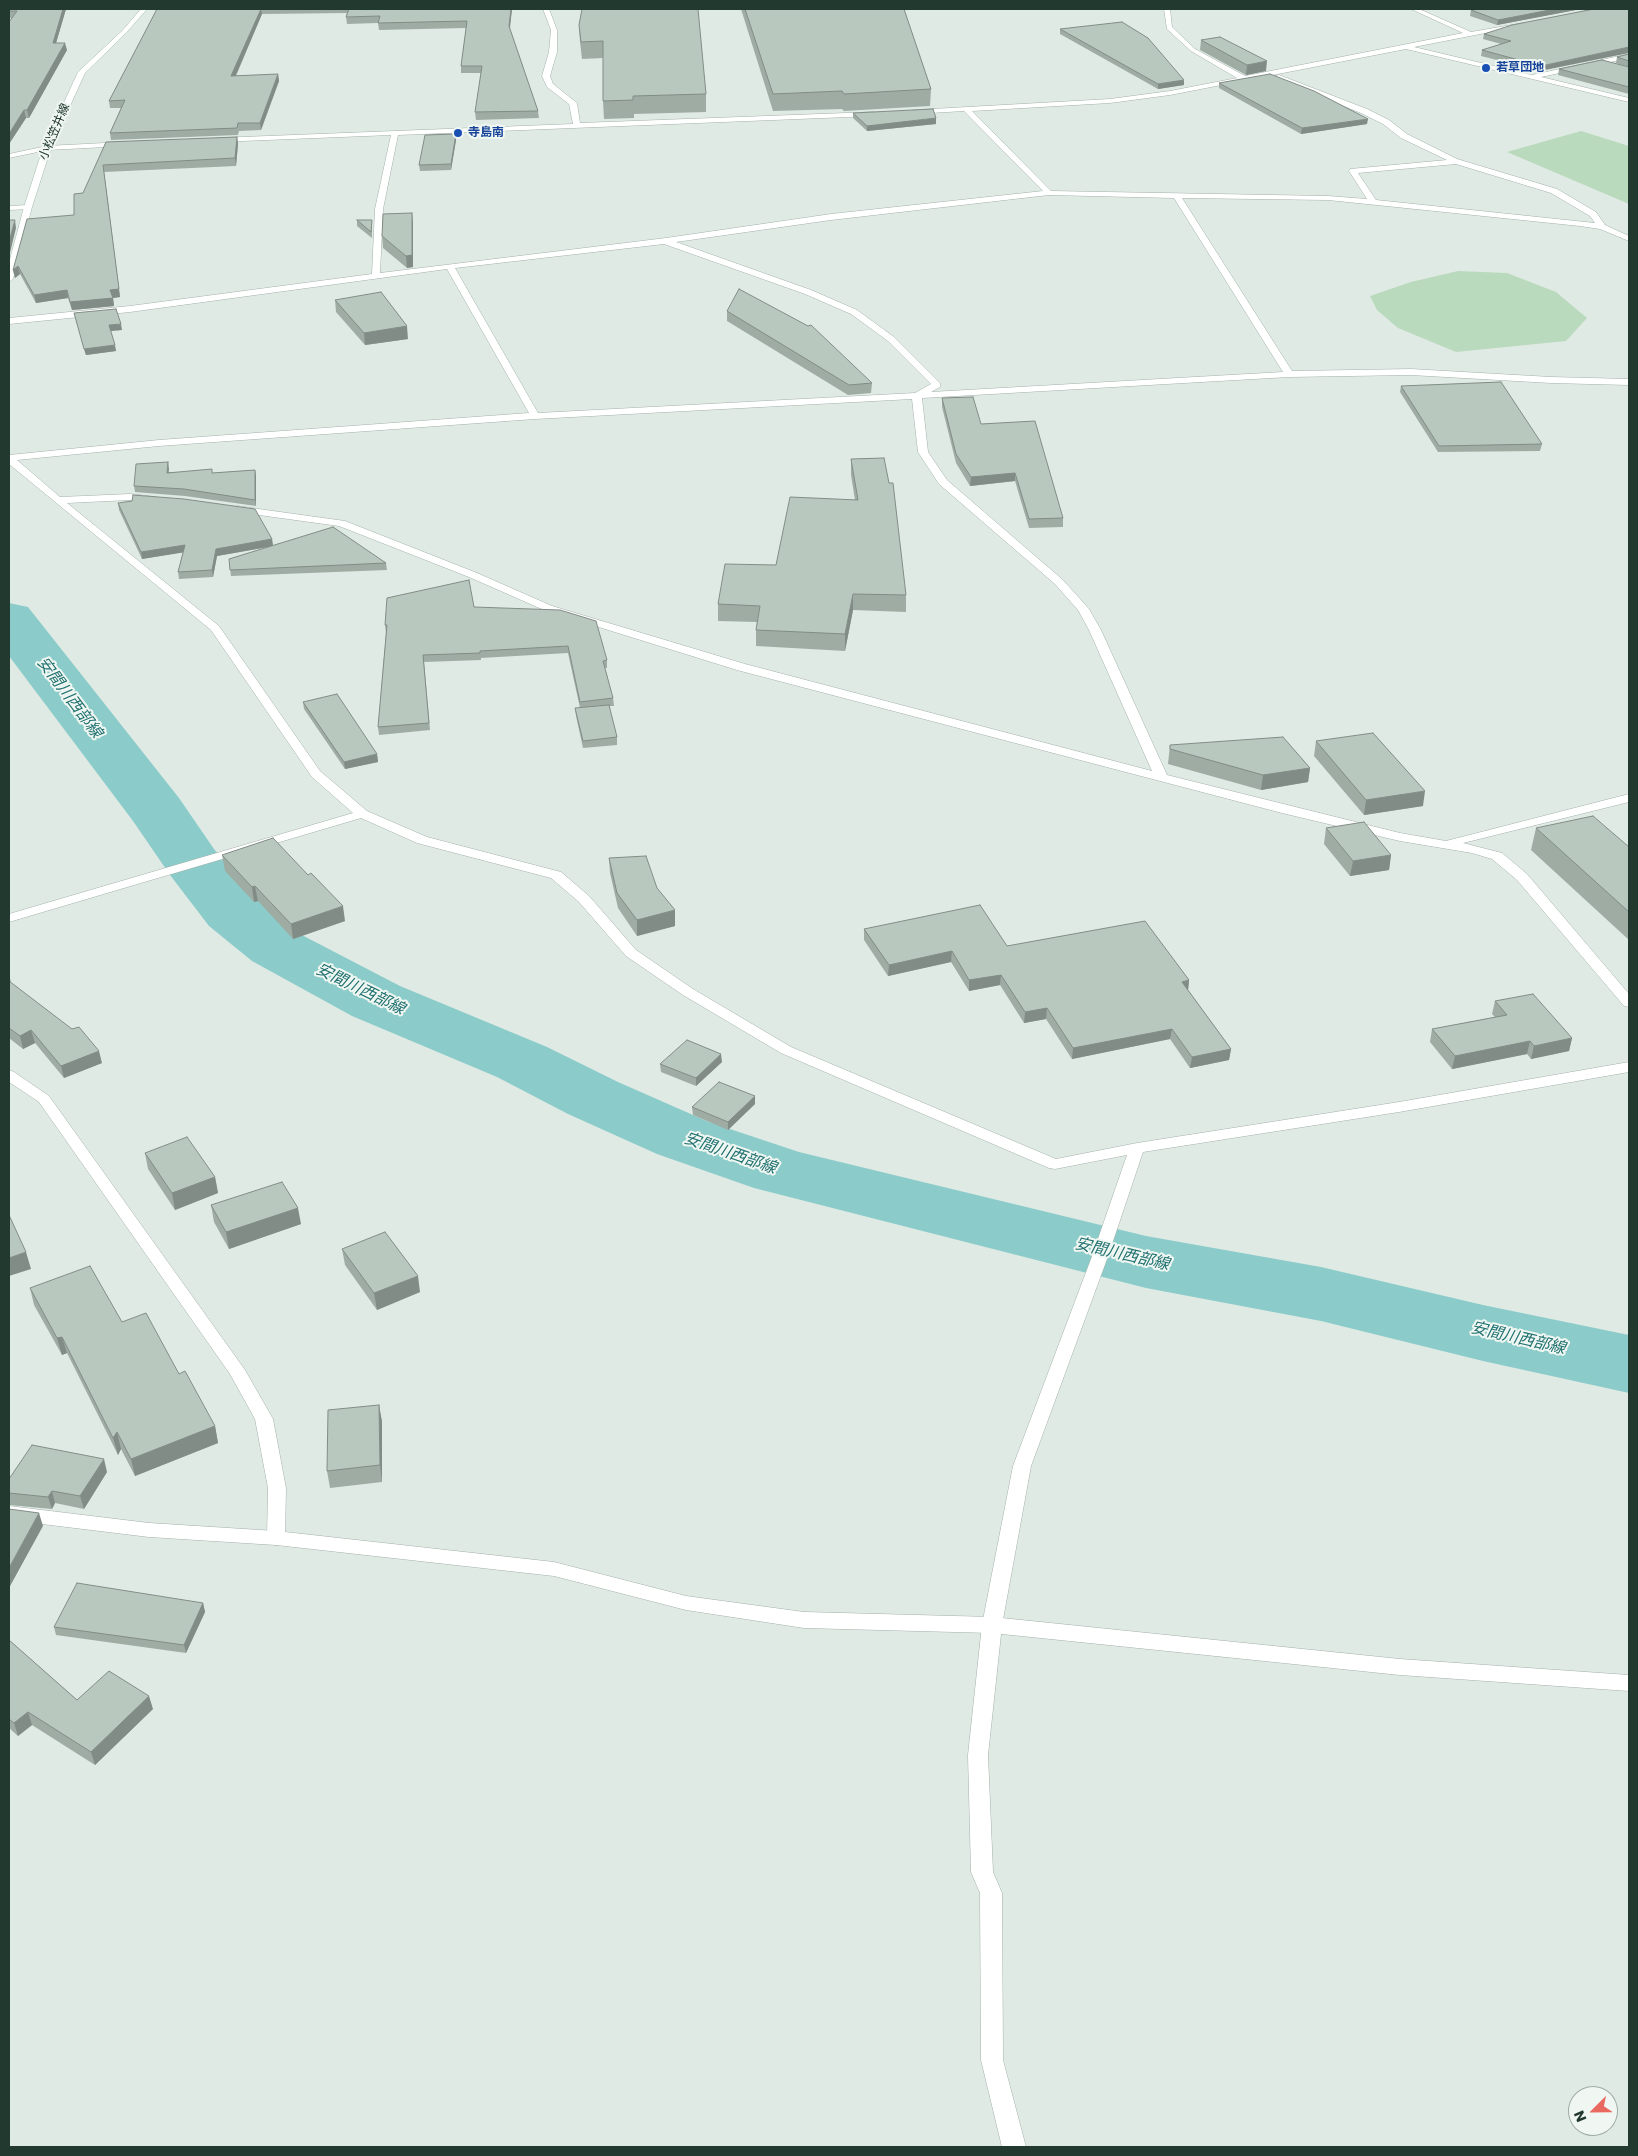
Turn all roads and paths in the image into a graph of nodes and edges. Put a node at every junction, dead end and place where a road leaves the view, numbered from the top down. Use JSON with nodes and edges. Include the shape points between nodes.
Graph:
{"nodes":[{"id":1,"x":144,"y":9,"type":"edge"},
{"id":2,"x":546,"y":9,"type":"edge"},
{"id":3,"x":1167,"y":9,"type":"edge"},
{"id":4,"x":1414,"y":9,"type":"edge"},
{"id":5,"x":1526,"y":23,"type":"edge"},
{"id":6,"x":1471,"y":34,"type":"junction"},
{"id":7,"x":1406,"y":47,"type":"junction"},
{"id":8,"x":1629,"y":56,"type":"edge"},
{"id":9,"x":1600,"y":63,"type":"junction"},
{"id":10,"x":1614,"y":66,"type":"edge"},
{"id":11,"x":1271,"y":75,"type":"junction"},
{"id":12,"x":1528,"y":77,"type":"junction"},
{"id":13,"x":1246,"y":79,"type":"junction"},
{"id":14,"x":1629,"y":100,"type":"edge"},
{"id":15,"x":966,"y":109,"type":"junction"},
{"id":16,"x":907,"y":112,"type":"edge"},
{"id":17,"x":878,"y":114,"type":"edge"},
{"id":18,"x":577,"y":127,"type":"junction"},
{"id":19,"x":395,"y":133,"type":"junction"},
{"id":20,"x":213,"y":140,"type":"edge"},
{"id":21,"x":136,"y":143,"type":"edge"},
{"id":22,"x":47,"y":148,"type":"junction"},
{"id":23,"x":9,"y":156,"type":"edge"},
{"id":24,"x":1457,"y":162,"type":"junction"},
{"id":25,"x":1049,"y":193,"type":"junction"},
{"id":26,"x":1177,"y":196,"type":"junction"},
{"id":27,"x":1373,"y":202,"type":"junction"},
{"id":28,"x":28,"y":207,"type":"junction"},
{"id":29,"x":9,"y":208,"type":"edge"},
{"id":30,"x":1602,"y":227,"type":"junction"},
{"id":31,"x":1629,"y":239,"type":"edge"},
{"id":32,"x":666,"y":241,"type":"junction"},
{"id":33,"x":450,"y":266,"type":"junction"},
{"id":34,"x":376,"y":275,"type":"junction"},
{"id":35,"x":9,"y":279,"type":"edge"},
{"id":36,"x":9,"y":321,"type":"edge"},
{"id":37,"x":1289,"y":374,"type":"junction"},
{"id":38,"x":1629,"y":382,"type":"edge"},
{"id":39,"x":917,"y":396,"type":"junction"},
{"id":40,"x":535,"y":416,"type":"junction"},
{"id":41,"x":9,"y":459,"type":"edge"},
{"id":42,"x":57,"y":500,"type":"junction"},
{"id":43,"x":166,"y":500,"type":"edge"},
{"id":44,"x":224,"y":507,"type":"edge"},
{"id":45,"x":1162,"y":778,"type":"junction"},
{"id":46,"x":1629,"y":798,"type":"edge"},
{"id":47,"x":362,"y":814,"type":"junction"},
{"id":48,"x":1441,"y":845,"type":"junction"},
{"id":49,"x":9,"y":918,"type":"edge"},
{"id":50,"x":1629,"y":1003,"type":"edge"},
{"id":51,"x":1629,"y":1067,"type":"edge"},
{"id":52,"x":9,"y":1075,"type":"edge"},
{"id":53,"x":1137,"y":1148,"type":"junction"},
{"id":54,"x":9,"y":1513,"type":"edge"},
{"id":55,"x":276,"y":1538,"type":"junction"},
{"id":56,"x":992,"y":1625,"type":"junction"},
{"id":57,"x":1629,"y":1683,"type":"edge"},
{"id":58,"x":1014,"y":2147,"type":"edge"}],
"edges":[{"from":1,"to":22,"type":"street","name":"小松笠井線","via":[[82,72]]},
{"from":2,"to":18,"type":"street","via":[[554,30],[553,52],[546,76],[550,85],[573,103]]},
{"from":3,"to":13,"type":"street","via":[[1170,28],[1193,50]]},
{"from":4,"to":6,"type":"street"},
{"from":5,"to":6,"type":"street"},
{"from":6,"to":7,"type":"street"},
{"from":7,"to":11,"type":"street"},
{"from":7,"to":12,"type":"street"},
{"from":8,"to":9,"type":"street"},
{"from":9,"to":10,"type":"street"},
{"from":9,"to":12,"type":"street"},
{"from":11,"to":13,"type":"street"},
{"from":11,"to":24,"type":"street","via":[[1364,111],[1404,136]]},
{"from":12,"to":14,"type":"street"},
{"from":13,"to":15,"type":"street","via":[[1110,101]]},
{"from":15,"to":16,"type":"street"},
{"from":15,"to":25,"type":"street"},
{"from":17,"to":18,"type":"street"},
{"from":18,"to":19,"type":"street"},
{"from":19,"to":20,"type":"street"},
{"from":19,"to":34,"type":"street","via":[[378,209]]},
{"from":21,"to":22,"type":"street"},
{"from":22,"to":23,"type":"street"},
{"from":22,"to":28,"type":"street","name":"小松笠井線"},
{"from":24,"to":27,"type":"street","via":[[1353,171]]},
{"from":24,"to":30,"type":"street","via":[[1554,191],[1593,214]]},
{"from":25,"to":26,"type":"street"},
{"from":25,"to":32,"type":"street","via":[[831,217]]},
{"from":26,"to":27,"type":"street","via":[[1328,198]]},
{"from":26,"to":37,"type":"street"},
{"from":27,"to":30,"type":"street"},
{"from":28,"to":29,"type":"street"},
{"from":28,"to":35,"type":"street","name":"小松笠井線"},
{"from":30,"to":31,"type":"street"},
{"from":32,"to":33,"type":"street"},
{"from":32,"to":39,"type":"street","via":[[854,312],[891,339],[937,385]]},
{"from":33,"to":34,"type":"street"},
{"from":33,"to":40,"type":"street"},
{"from":34,"to":36,"type":"street","via":[[130,309]]},
{"from":37,"to":38,"type":"street","via":[[1411,372]]},
{"from":37,"to":39,"type":"street"},
{"from":39,"to":40,"type":"street"},
{"from":39,"to":45,"type":"street","via":[[923,452],[943,482],[1059,582],[1083,609],[1096,630]]},
{"from":40,"to":41,"type":"street","via":[[159,443]]},
{"from":41,"to":42,"type":"street"},
{"from":42,"to":43,"type":"street","via":[[130,497]]},
{"from":42,"to":47,"type":"street","via":[[216,628],[316,774]]},
{"from":44,"to":45,"type":"street","via":[[341,523],[548,608],[624,632],[741,667]]},
{"from":45,"to":48,"type":"street","via":[[1400,838]]},
{"from":46,"to":48,"type":"street"},
{"from":47,"to":49,"type":"street"},
{"from":47,"to":53,"type":"street","via":[[422,840],[556,875],[584,899],[631,953],[688,992],[786,1050],[1055,1164]]},
{"from":48,"to":50,"type":"street","via":[[1497,856],[1522,877]]},
{"from":51,"to":53,"type":"street"},
{"from":52,"to":55,"type":"street","via":[[44,1099],[236,1370],[264,1419],[277,1488]]},
{"from":53,"to":56,"type":"street","via":[[1022,1466]]},
{"from":54,"to":55,"type":"street","via":[[149,1530]]},
{"from":55,"to":56,"type":"street","via":[[554,1569],[686,1603],[804,1620]]},
{"from":56,"to":57,"type":"street","via":[[1400,1667]]},
{"from":56,"to":58,"type":"street","via":[[978,1754],[982,1872],[992,1893],[992,2060]]}]}
